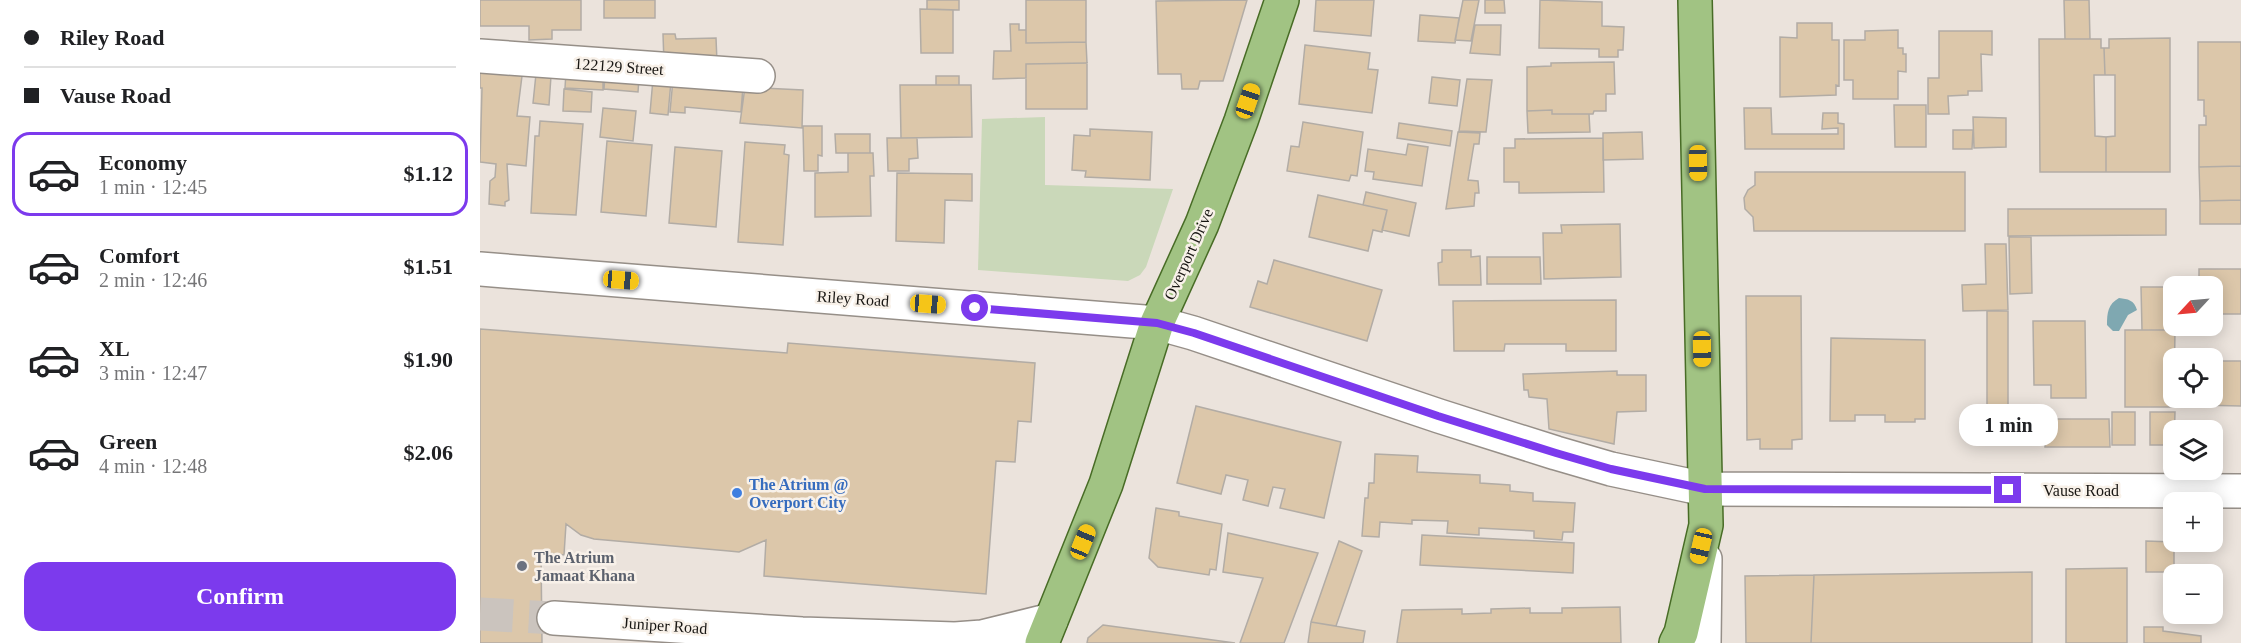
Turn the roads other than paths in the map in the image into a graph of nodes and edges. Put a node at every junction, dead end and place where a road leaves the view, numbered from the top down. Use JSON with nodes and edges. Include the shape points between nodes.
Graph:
{"nodes":[{"id":1,"x":1282,"y":0,"type":"edge"},
{"id":2,"x":1695,"y":0,"type":"edge"},
{"id":3,"x":480,"y":56,"type":"edge"},
{"id":4,"x":758,"y":76,"type":"dead end"},
{"id":5,"x":480,"y":269,"type":"edge"},
{"id":6,"x":1157,"y":323,"type":"junction"},
{"id":7,"x":1705,"y":489,"type":"junction"},
{"id":8,"x":2241,"y":491,"type":"edge"},
{"id":9,"x":1706,"y":525,"type":"junction"},
{"id":10,"x":555,"y":618,"type":"tunnel mouth"},
{"id":11,"x":1047,"y":631,"type":"edge"},
{"id":12,"x":958,"y":641,"type":"edge"},
{"id":13,"x":1677,"y":643,"type":"edge"},
{"id":14,"x":1704,"y":643,"type":"edge"}],
"edges":[{"from":1,"to":6,"type":"main road","name":"Overport Drive","via":[[1202,224]]},
{"from":2,"to":7,"type":"main road"},
{"from":3,"to":4,"type":"street","name":"122129 Street"},
{"from":5,"to":6,"type":"street","name":"Riley Road"},
{"from":6,"to":7,"type":"street","name":"Riley Road","via":[[1556,453]]},
{"from":6,"to":11,"type":"main road","name":"Overport Drive","via":[[1106,484]]},
{"from":7,"to":8,"type":"street","name":"Vause Road"},
{"from":7,"to":9,"type":"main road"},
{"from":9,"to":13,"type":"main road"},
{"from":9,"to":14,"type":"street"},
{"from":10,"to":12,"type":"street","name":"Juniper Road"},
{"from":11,"to":12,"type":"street","name":"Juniper Road"}]}
